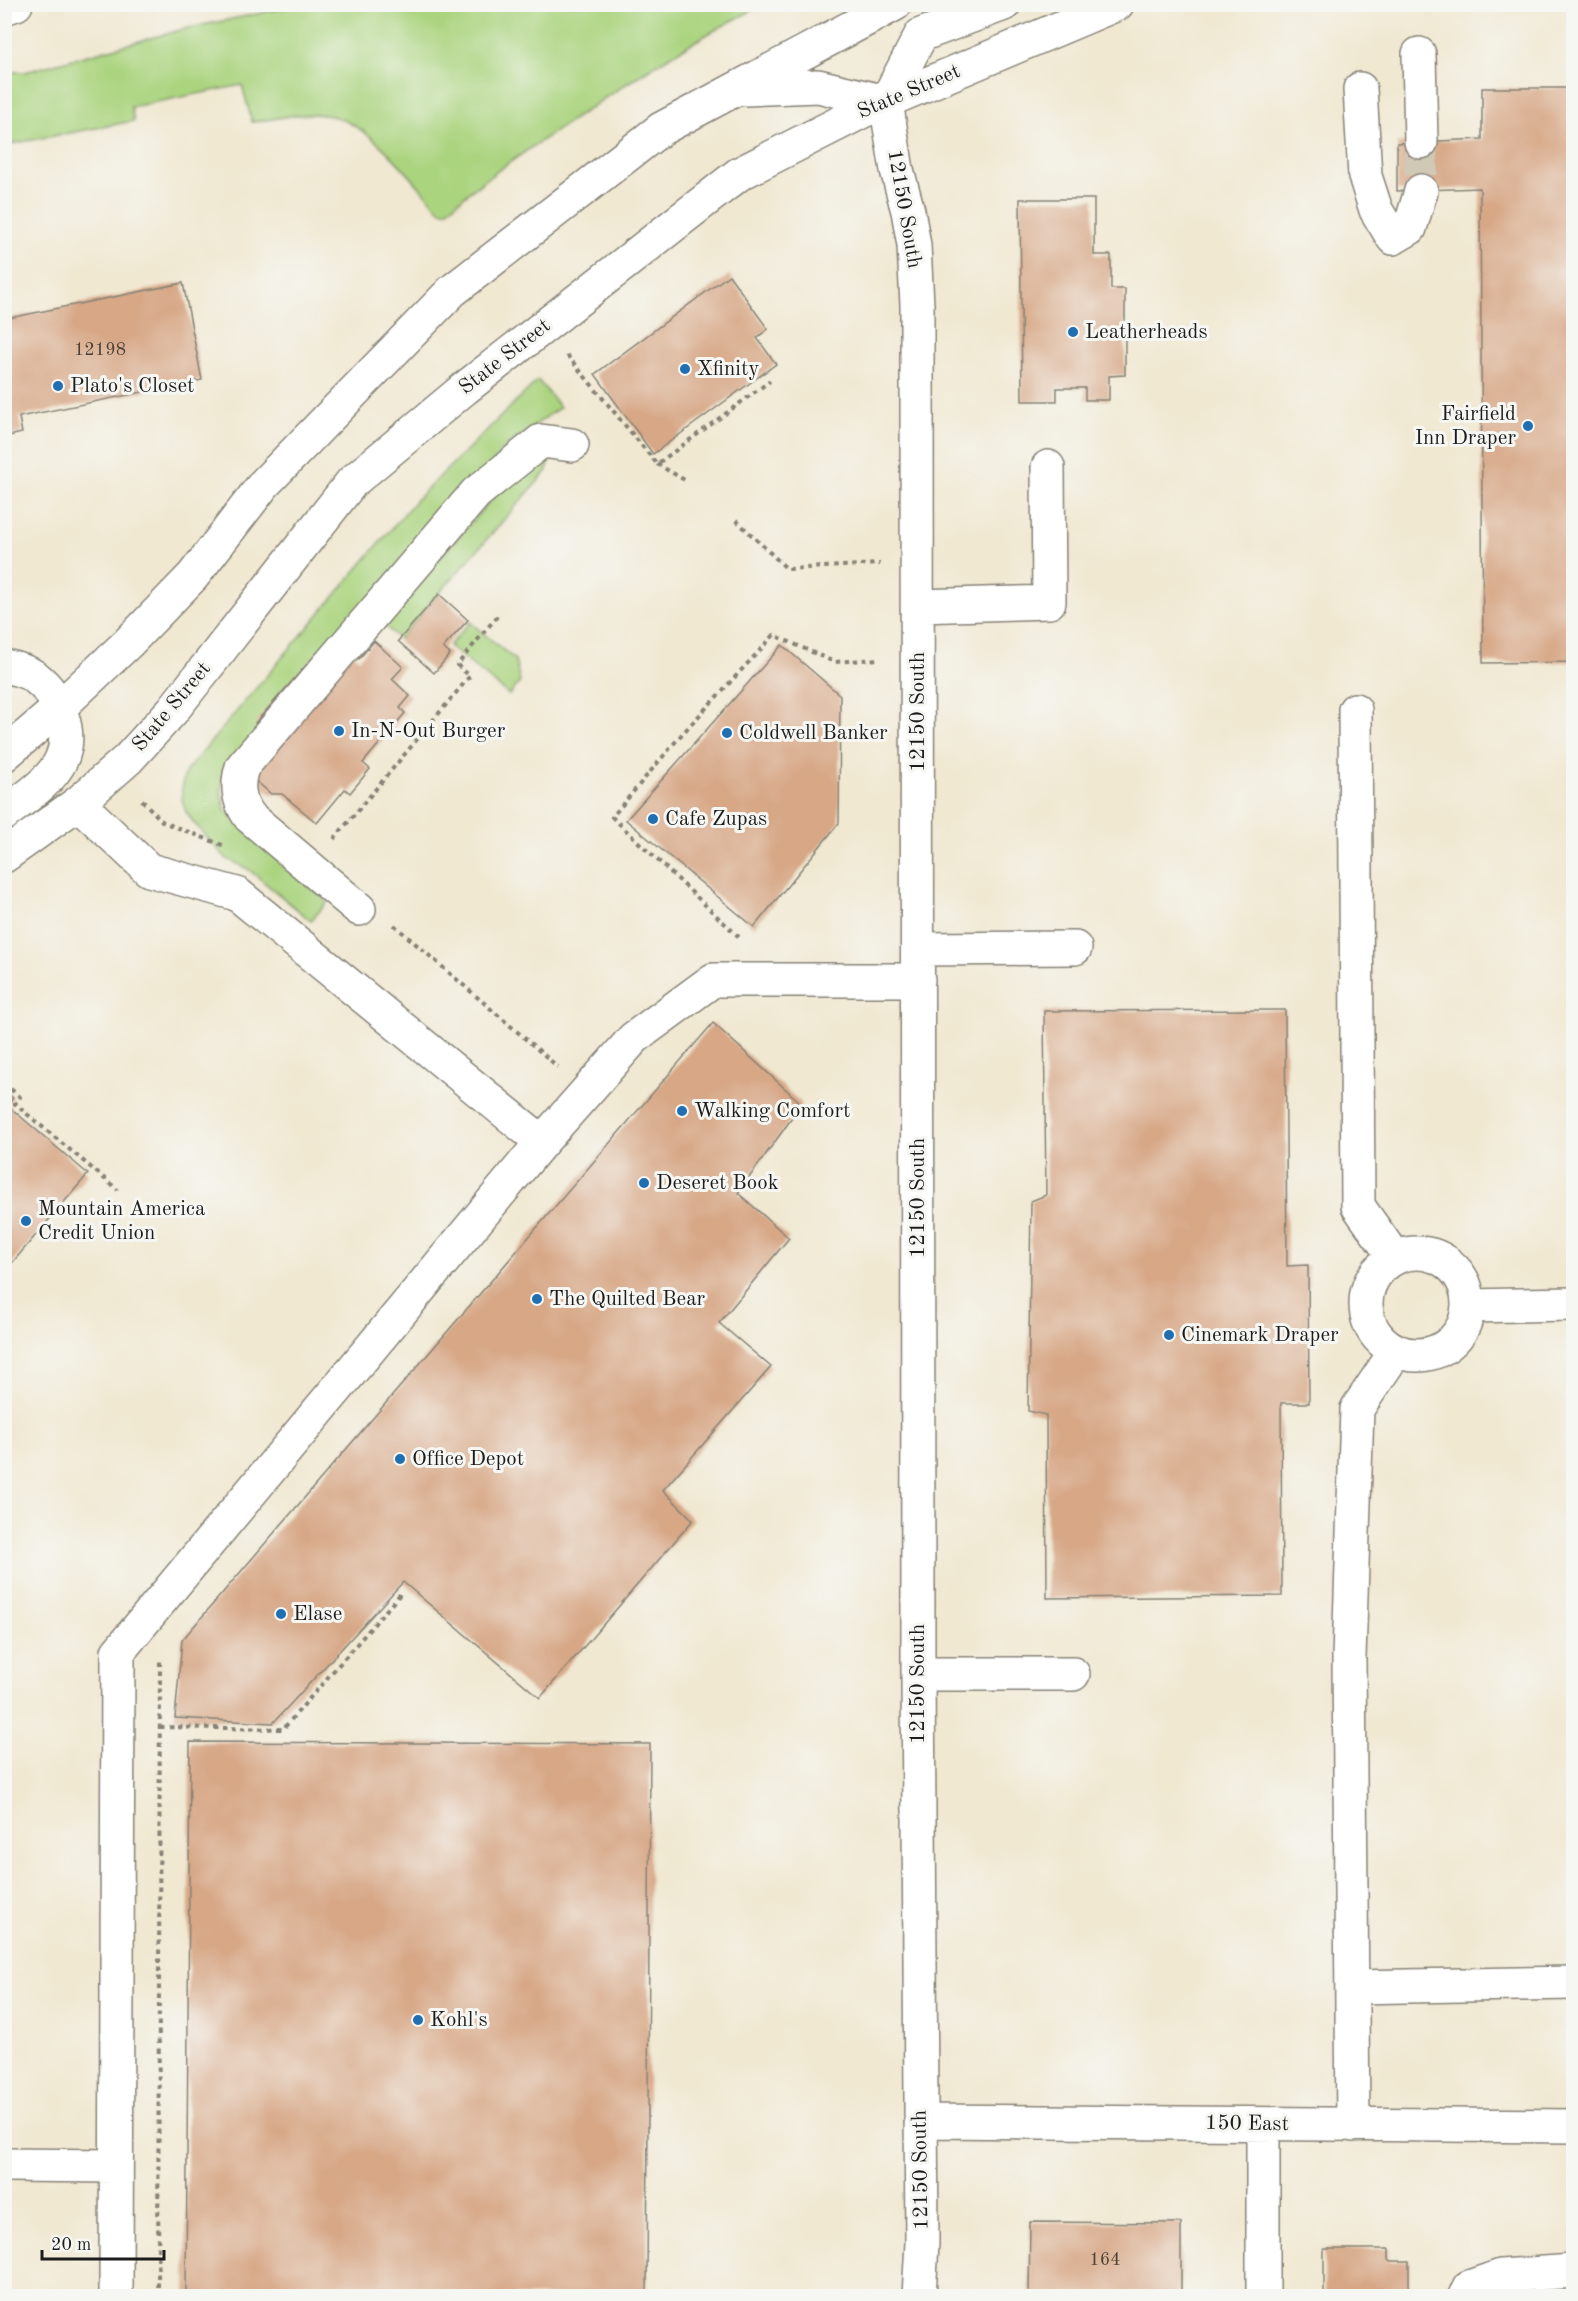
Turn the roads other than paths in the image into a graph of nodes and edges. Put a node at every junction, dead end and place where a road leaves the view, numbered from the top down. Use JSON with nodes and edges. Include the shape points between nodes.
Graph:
{"nodes":[{"id":1,"x":16,"y":4,"type":"edge"},
{"id":2,"x":895,"y":4,"type":"edge"},
{"id":3,"x":1004,"y":4,"type":"edge"},
{"id":4,"x":1117,"y":4,"type":"edge"},
{"id":5,"x":4,"y":8,"type":"edge"},
{"id":6,"x":1419,"y":54,"type":"dead end"},
{"id":7,"x":737,"y":89,"type":"junction"},
{"id":8,"x":1360,"y":89,"type":"dead end"},
{"id":9,"x":886,"y":102,"type":"junction"},
{"id":10,"x":1421,"y":142,"type":"tunnel mouth"},
{"id":11,"x":1421,"y":190,"type":"tunnel mouth"},
{"id":12,"x":572,"y":445,"type":"dead end"},
{"id":13,"x":1048,"y":467,"type":"dead end"},
{"id":14,"x":918,"y":606,"type":"junction"},
{"id":15,"x":4,"y":666,"type":"edge"},
{"id":16,"x":59,"y":708,"type":"junction"},
{"id":17,"x":1355,"y":710,"type":"dead end"},
{"id":18,"x":4,"y":755,"type":"edge"},
{"id":19,"x":78,"y":803,"type":"junction"},
{"id":20,"x":4,"y":814,"type":"edge"},
{"id":21,"x":4,"y":856,"type":"edge"},
{"id":22,"x":373,"y":913,"type":"road end"},
{"id":23,"x":1075,"y":948,"type":"dead end"},
{"id":24,"x":918,"y":965,"type":"junction"},
{"id":25,"x":542,"y":1142,"type":"junction"},
{"id":26,"x":1395,"y":1258,"type":"junction"},
{"id":27,"x":1574,"y":1305,"type":"edge"},
{"id":28,"x":1468,"y":1306,"type":"junction"},
{"id":29,"x":1396,"y":1351,"type":"junction"},
{"id":30,"x":918,"y":1674,"type":"junction"},
{"id":31,"x":1073,"y":1674,"type":"dead end"},
{"id":32,"x":1574,"y":1983,"type":"edge"},
{"id":33,"x":1352,"y":1987,"type":"junction"},
{"id":34,"x":921,"y":2121,"type":"junction"},
{"id":35,"x":1263,"y":2124,"type":"junction"},
{"id":36,"x":1353,"y":2125,"type":"junction"},
{"id":37,"x":1574,"y":2126,"type":"edge"},
{"id":38,"x":4,"y":2165,"type":"edge"},
{"id":39,"x":116,"y":2166,"type":"junction"},
{"id":40,"x":1574,"y":2271,"type":"edge"},
{"id":41,"x":116,"y":2296,"type":"edge"},
{"id":42,"x":919,"y":2296,"type":"edge"},
{"id":43,"x":1263,"y":2296,"type":"edge"},
{"id":44,"x":1465,"y":2296,"type":"edge"}],
"edges":[{"from":1,"to":5,"type":"main road"},
{"from":2,"to":7,"type":"main road"},
{"from":3,"to":9,"type":"main road","via":[[921,35]]},
{"from":4,"to":9,"type":"main road","name":"State Street"},
{"from":6,"to":10,"type":"main road"},
{"from":7,"to":9,"type":"main road","via":[[818,86]]},
{"from":7,"to":16,"type":"main road","via":[[661,129],[452,291],[264,484],[193,576]]},
{"from":8,"to":11,"type":"main road","via":[[1365,176],[1376,210],[1393,238],[1410,228]]},
{"from":9,"to":14,"type":"main road","name":"12150 South","via":[[897,170],[909,211],[916,270]]},
{"from":9,"to":19,"type":"main road","name":"State Street","via":[[739,174],[464,389],[352,482],[172,711],[128,759]]},
{"from":12,"to":22,"type":"main road","via":[[541,441],[476,492],[242,767],[238,789],[250,817]]},
{"from":13,"to":14,"type":"main road","via":[[1049,602]]},
{"from":14,"to":24,"type":"main road","name":"12150 South"},
{"from":15,"to":16,"type":"main road","via":[[33,676],[46,687]]},
{"from":16,"to":18,"type":"main road"},
{"from":16,"to":20,"type":"main road","via":[[66,744],[61,760],[53,772]]},
{"from":17,"to":26,"type":"main road","via":[[1358,1206]]},
{"from":19,"to":21,"type":"main road","name":"State Street"},
{"from":19,"to":25,"type":"main road","via":[[148,870],[237,894]]},
{"from":23,"to":24,"type":"main road"},
{"from":24,"to":25,"type":"main road","via":[[713,980],[634,1038]]},
{"from":24,"to":30,"type":"main road","name":"12150 South"},
{"from":25,"to":39,"type":"main road","via":[[118,1652]]},
{"from":26,"to":28,"type":"main road","via":[[1412,1253],[1445,1261],[1465,1288]]},
{"from":26,"to":29,"type":"main road","via":[[1381,1268],[1366,1297],[1372,1329]]},
{"from":27,"to":28,"type":"main road"},
{"from":28,"to":29,"type":"main road","via":[[1456,1337],[1444,1348],[1412,1355]]},
{"from":29,"to":33,"type":"main road","via":[[1357,1409],[1349,1658]]},
{"from":30,"to":31,"type":"main road"},
{"from":30,"to":34,"type":"main road","name":"12150 South"},
{"from":32,"to":33,"type":"main road"},
{"from":33,"to":36,"type":"main road"},
{"from":34,"to":35,"type":"main road","name":"150 East"},
{"from":34,"to":42,"type":"main road","name":"12150 South"},
{"from":35,"to":36,"type":"main road","name":"150 East"},
{"from":35,"to":43,"type":"main road"},
{"from":36,"to":37,"type":"main road","name":"150 East"},
{"from":38,"to":39,"type":"main road"},
{"from":39,"to":41,"type":"main road"},
{"from":40,"to":44,"type":"main road","via":[[1501,2276],[1469,2287]]}]}
